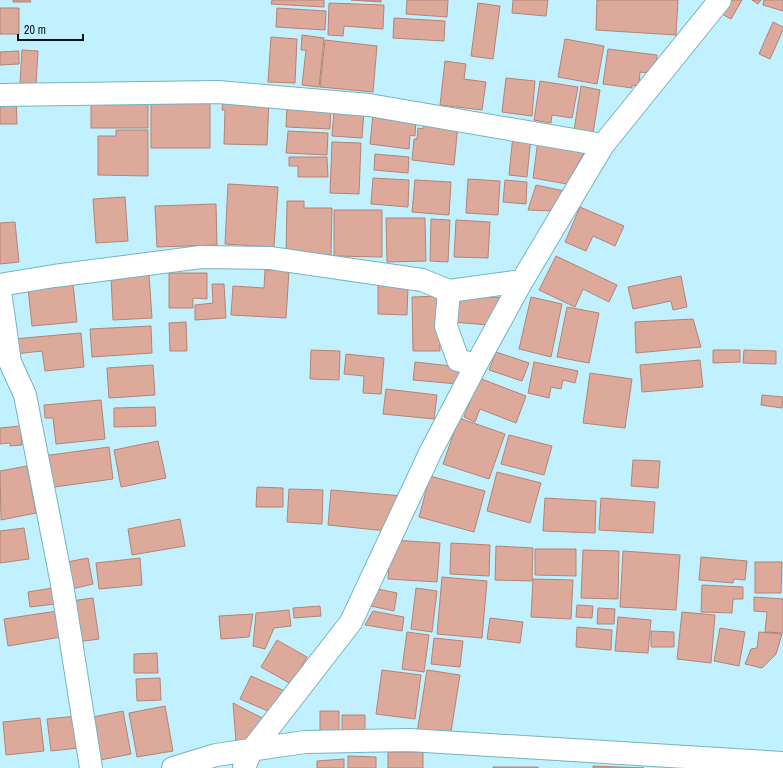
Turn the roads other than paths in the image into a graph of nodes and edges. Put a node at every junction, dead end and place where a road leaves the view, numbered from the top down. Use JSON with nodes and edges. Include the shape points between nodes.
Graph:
{"nodes":[{"id":1,"x":701,"y":0,"type":"edge"},
{"id":2,"x":720,"y":0,"type":"edge"},
{"id":3,"x":701,"y":25,"type":"junction"},
{"id":4,"x":0,"y":95,"type":"edge"},
{"id":5,"x":603,"y":145,"type":"junction"},
{"id":6,"x":522,"y":280,"type":"junction"},
{"id":7,"x":0,"y":285,"type":"edge"},
{"id":8,"x":0,"y":291,"type":"edge"},
{"id":9,"x":449,"y":291,"type":"junction"},
{"id":10,"x":476,"y":365,"type":"junction"},
{"id":11,"x":247,"y":759,"type":"edge"},
{"id":12,"x":783,"y":763,"type":"edge"},
{"id":13,"x":91,"y":768,"type":"edge"},
{"id":14,"x":173,"y":768,"type":"edge"}],
"edges":[{"from":1,"to":3,"type":"street"},
{"from":2,"to":3,"type":"street"},
{"from":3,"to":5,"type":"street"},
{"from":4,"to":5,"type":"street","via":[[226,92],[369,105]]},
{"from":5,"to":6,"type":"street"},
{"from":6,"to":9,"type":"street"},
{"from":6,"to":10,"type":"street"},
{"from":7,"to":9,"type":"street","via":[[201,257],[270,258],[422,280]]},
{"from":8,"to":13,"type":"street","via":[[10,362],[25,395],[62,584]]},
{"from":9,"to":10,"type":"street","via":[[446,326],[458,360]]},
{"from":10,"to":11,"type":"street","via":[[430,453],[351,622]]},
{"from":11,"to":12,"type":"street","via":[[305,742],[409,740]]},
{"from":11,"to":14,"type":"street","via":[[216,755]]}]}
